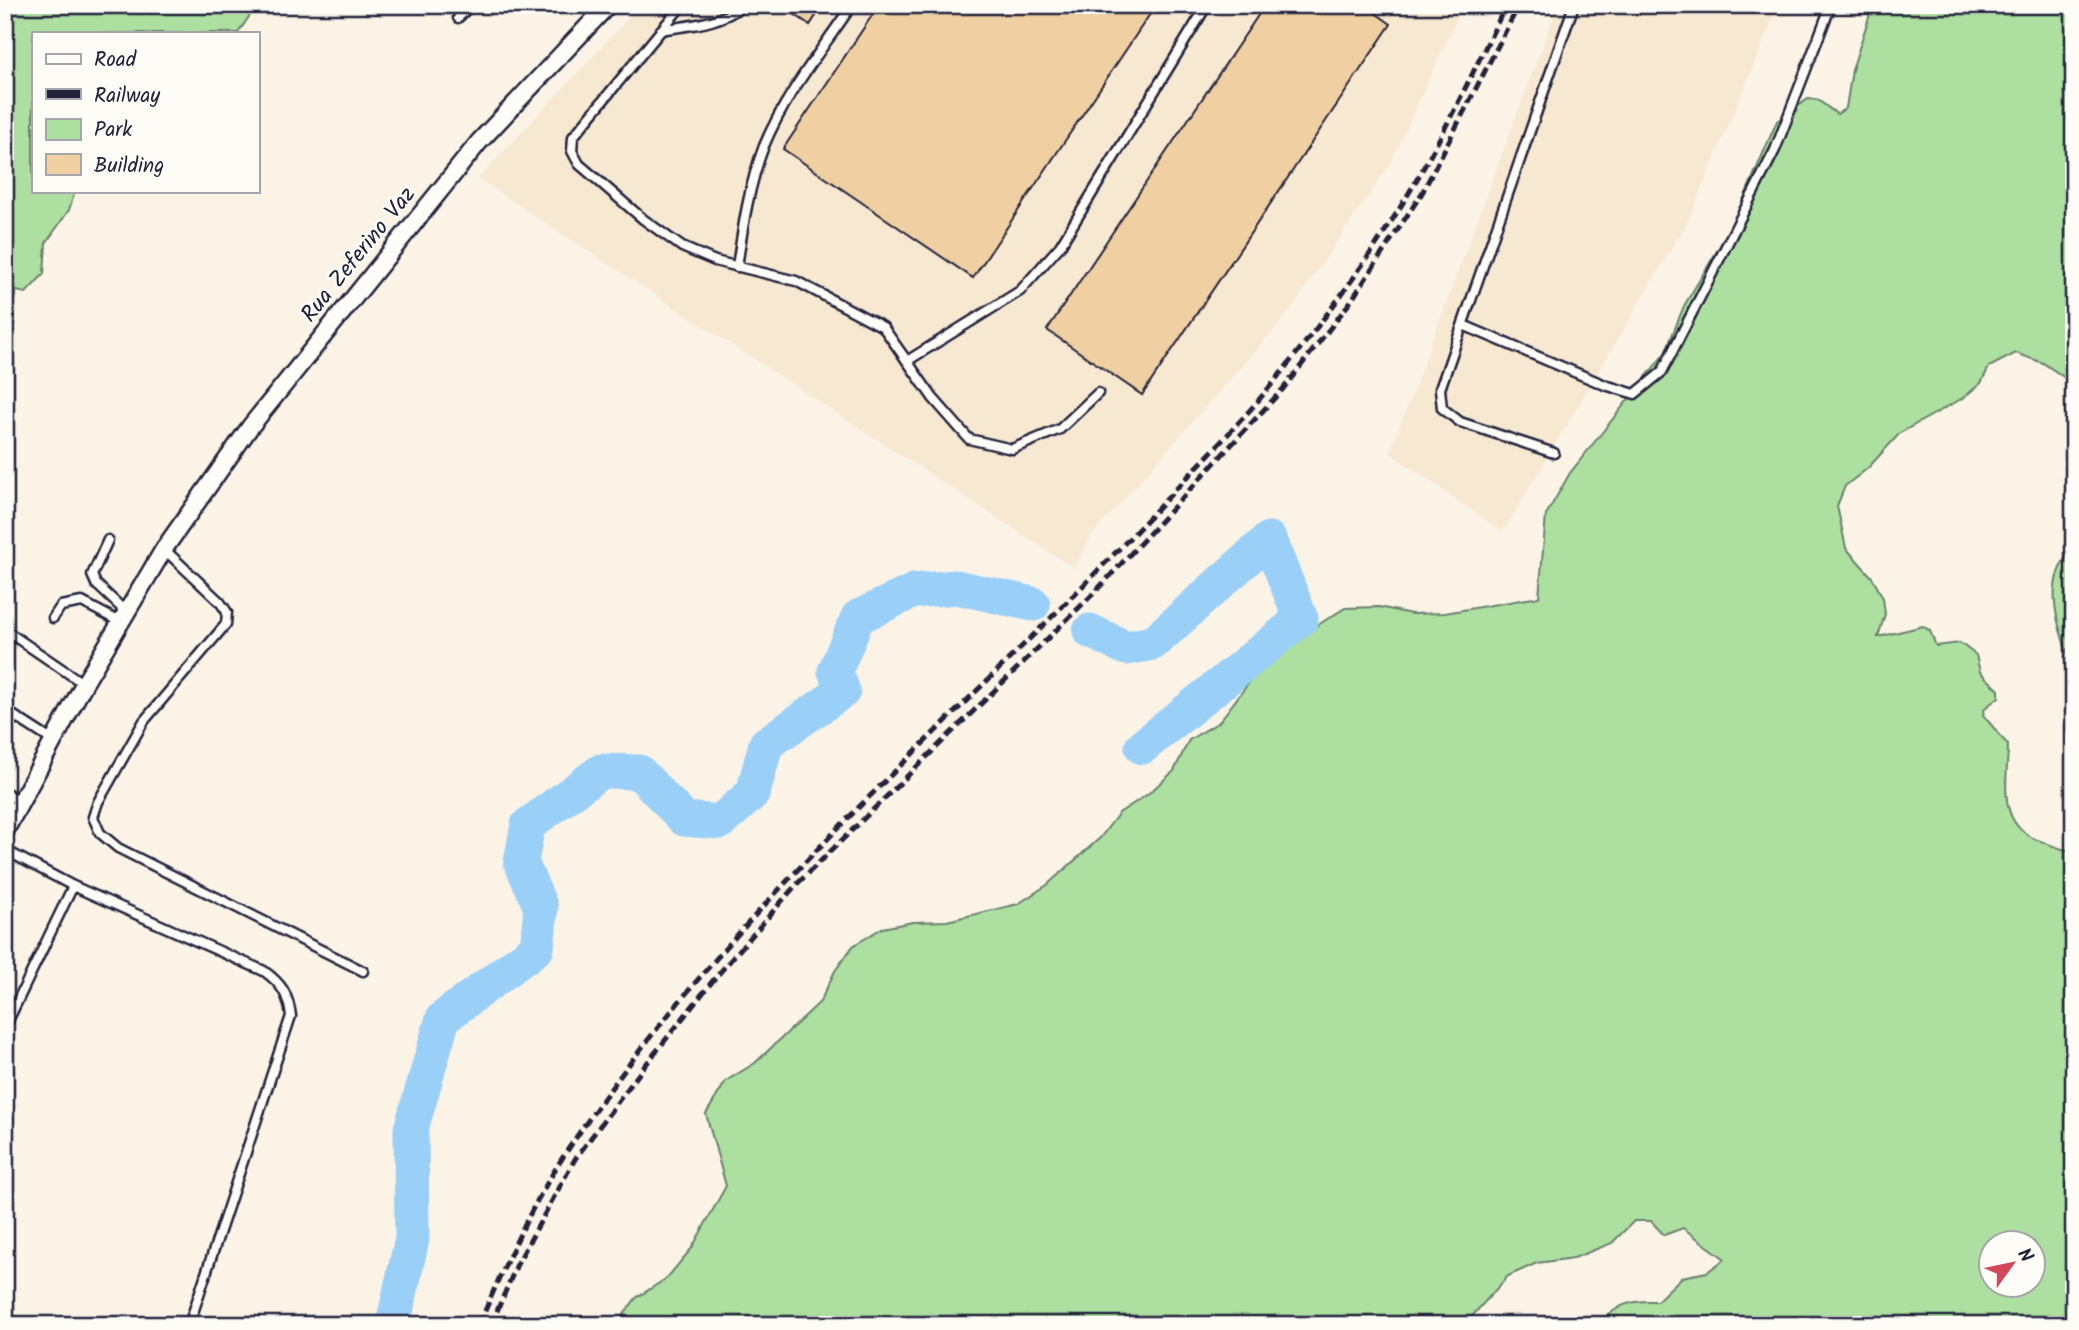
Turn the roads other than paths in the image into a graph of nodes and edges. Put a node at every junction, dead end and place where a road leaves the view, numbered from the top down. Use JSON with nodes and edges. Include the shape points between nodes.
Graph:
{"nodes":[{"id":1,"x":471,"y":5,"type":"edge"},
{"id":2,"x":608,"y":5,"type":"edge"},
{"id":3,"x":682,"y":5,"type":"edge"},
{"id":4,"x":743,"y":5,"type":"edge"},
{"id":5,"x":852,"y":5,"type":"edge"},
{"id":6,"x":1208,"y":5,"type":"edge"},
{"id":7,"x":1574,"y":5,"type":"edge"},
{"id":8,"x":1831,"y":5,"type":"edge"},
{"id":9,"x":458,"y":18,"type":"dead end"},
{"id":10,"x":662,"y":30,"type":"junction"},
{"id":11,"x":737,"y":267,"type":"junction"},
{"id":12,"x":1463,"y":325,"type":"junction"},
{"id":13,"x":907,"y":361,"type":"junction"},
{"id":14,"x":1098,"y":393,"type":"dead end"},
{"id":15,"x":1554,"y":453,"type":"dead end"},
{"id":16,"x":108,"y":540,"type":"dead end"},
{"id":17,"x":164,"y":549,"type":"junction"},
{"id":18,"x":123,"y":617,"type":"junction"},
{"id":19,"x":53,"y":618,"type":"dead end"},
{"id":20,"x":5,"y":630,"type":"edge"},
{"id":21,"x":83,"y":684,"type":"junction"},
{"id":22,"x":5,"y":710,"type":"edge"},
{"id":23,"x":53,"y":741,"type":"junction"},
{"id":24,"x":5,"y":792,"type":"edge"},
{"id":25,"x":21,"y":802,"type":"junction"},
{"id":26,"x":5,"y":831,"type":"edge"},
{"id":27,"x":5,"y":850,"type":"edge"},
{"id":28,"x":73,"y":886,"type":"junction"},
{"id":29,"x":363,"y":971,"type":"dead end"},
{"id":30,"x":5,"y":1027,"type":"edge"},
{"id":31,"x":189,"y":1325,"type":"edge"}],
"edges":[{"from":1,"to":9,"type":"lane"},
{"from":2,"to":17,"type":"street","name":"Rua Zeferino Vaz","via":[[479,142],[250,427]]},
{"from":3,"to":10,"type":"lane"},
{"from":4,"to":10,"type":"lane","via":[[708,22]]},
{"from":5,"to":11,"type":"lane","via":[[784,106],[764,147],[746,208]]},
{"from":6,"to":13,"type":"lane","via":[[1060,246],[1020,290]]},
{"from":7,"to":12,"type":"lane"},
{"from":8,"to":12,"type":"lane","via":[[1775,150],[1662,372],[1650,385],[1635,394],[1605,385]]},
{"from":10,"to":11,"type":"lane","via":[[573,137],[572,151],[579,164],[682,247]]},
{"from":11,"to":13,"type":"lane","via":[[796,281],[883,327]]},
{"from":12,"to":15,"type":"lane","via":[[1440,389],[1442,408],[1460,422]]},
{"from":13,"to":14,"type":"lane","via":[[969,439],[1012,449],[1060,429]]},
{"from":16,"to":18,"type":"lane","via":[[92,575]]},
{"from":17,"to":18,"type":"street","name":"Rua Zeferino Vaz"},
{"from":17,"to":29,"type":"lane","via":[[220,602],[227,612],[226,624],[144,721],[98,802],[93,817],[100,833],[118,848]]},
{"from":18,"to":19,"type":"lane","via":[[82,602],[61,606]]},
{"from":18,"to":21,"type":"street","name":"Rua Zeferino Vaz"},
{"from":20,"to":21,"type":"lane"},
{"from":21,"to":23,"type":"street","name":"Rua Zeferino Vaz"},
{"from":22,"to":23,"type":"lane"},
{"from":23,"to":25,"type":"street","name":"Rua Zeferino Vaz"},
{"from":24,"to":25,"type":"lane"},
{"from":25,"to":26,"type":"street","name":"Rua Zeferino Vaz"},
{"from":27,"to":28,"type":"lane"},
{"from":28,"to":30,"type":"lane"},
{"from":28,"to":31,"type":"lane","via":[[264,971],[289,997],[291,1016]]}]}
